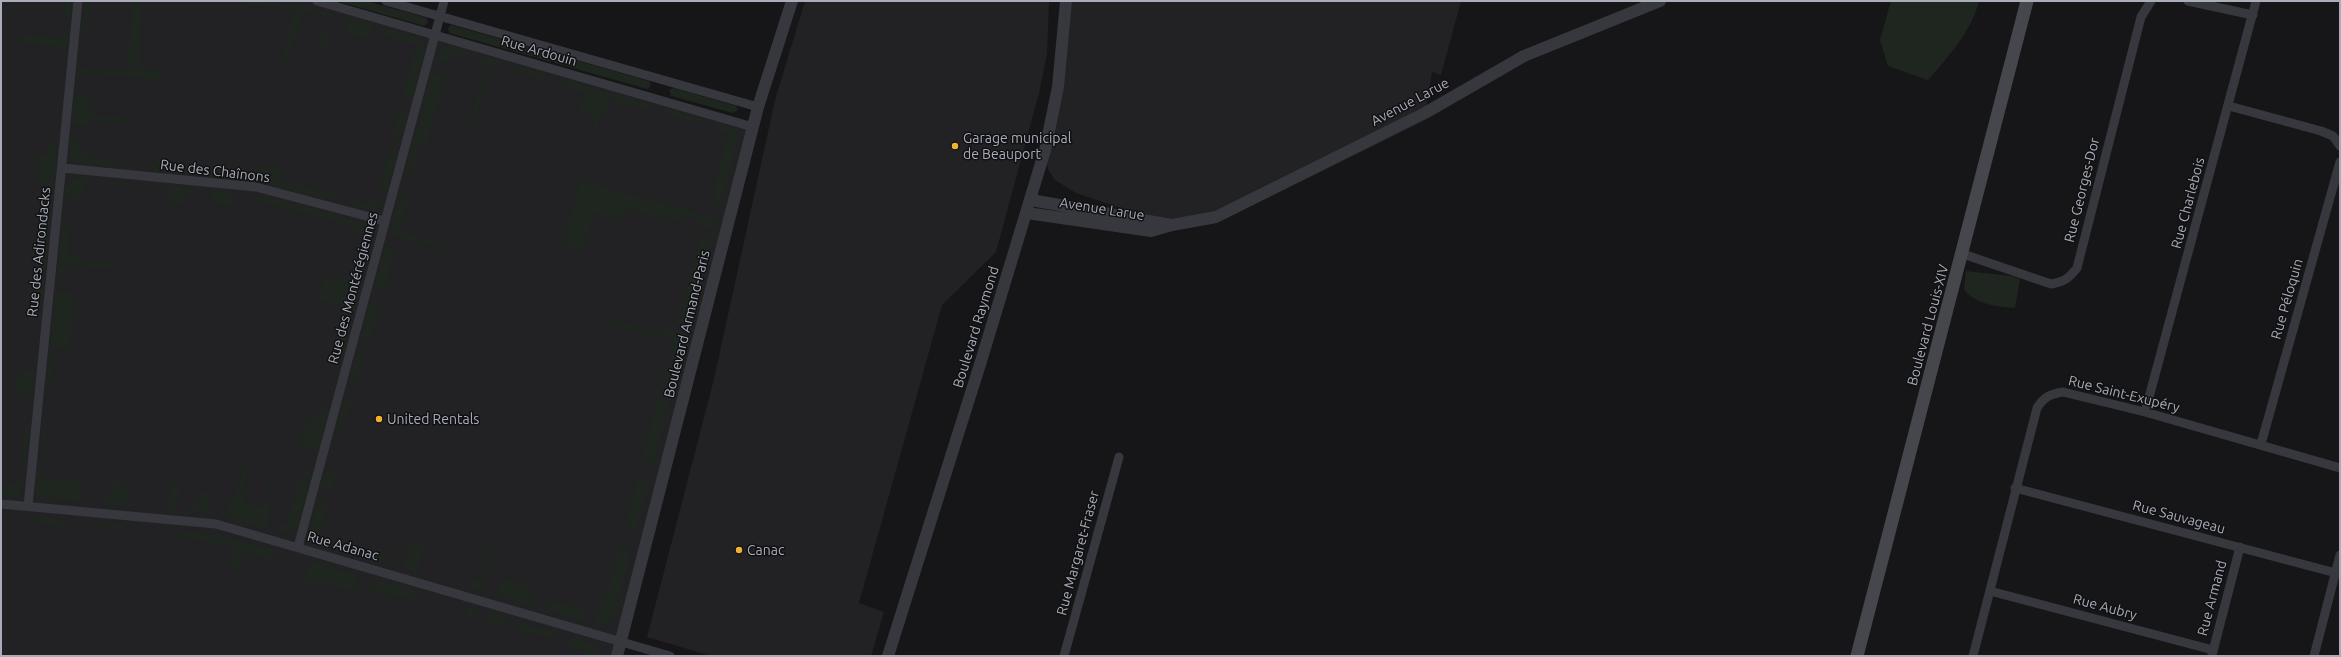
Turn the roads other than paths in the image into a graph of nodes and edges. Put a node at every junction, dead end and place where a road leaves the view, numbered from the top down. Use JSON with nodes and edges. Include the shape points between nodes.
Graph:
{"nodes":[{"id":1,"x":78,"y":1,"type":"edge"},
{"id":2,"x":317,"y":1,"type":"edge"},
{"id":3,"x":386,"y":1,"type":"edge"},
{"id":4,"x":444,"y":1,"type":"edge"},
{"id":5,"x":792,"y":1,"type":"edge"},
{"id":6,"x":1066,"y":1,"type":"edge"},
{"id":7,"x":1660,"y":1,"type":"edge"},
{"id":8,"x":2027,"y":1,"type":"edge"},
{"id":9,"x":2151,"y":1,"type":"edge"},
{"id":10,"x":2188,"y":1,"type":"edge"},
{"id":11,"x":2256,"y":1,"type":"edge"},
{"id":12,"x":2253,"y":15,"type":"junction"},
{"id":13,"x":440,"y":16,"type":"junction"},
{"id":14,"x":435,"y":35,"type":"junction"},
{"id":15,"x":2229,"y":106,"type":"junction"},
{"id":16,"x":758,"y":107,"type":"junction"},
{"id":17,"x":753,"y":127,"type":"junction"},
{"id":18,"x":2340,"y":146,"type":"edge"},
{"id":19,"x":2340,"y":162,"type":"edge"},
{"id":20,"x":62,"y":168,"type":"junction"},
{"id":21,"x":1031,"y":200,"type":"junction"},
{"id":22,"x":1026,"y":213,"type":"junction"},
{"id":23,"x":385,"y":220,"type":"junction"},
{"id":24,"x":1172,"y":225,"type":"junction"},
{"id":25,"x":1963,"y":254,"type":"junction"},
{"id":26,"x":2145,"y":412,"type":"junction"},
{"id":27,"x":2261,"y":444,"type":"junction"},
{"id":28,"x":1119,"y":457,"type":"dead end"},
{"id":29,"x":2340,"y":468,"type":"edge"},
{"id":30,"x":2015,"y":488,"type":"junction"},
{"id":31,"x":1,"y":504,"type":"edge"},
{"id":32,"x":28,"y":506,"type":"junction"},
{"id":33,"x":298,"y":547,"type":"junction"},
{"id":34,"x":2240,"y":547,"type":"junction"},
{"id":35,"x":2340,"y":555,"type":"edge"},
{"id":36,"x":2336,"y":573,"type":"junction"},
{"id":37,"x":1990,"y":591,"type":"junction"},
{"id":38,"x":621,"y":642,"type":"junction"},
{"id":39,"x":2212,"y":653,"type":"edge"},
{"id":40,"x":617,"y":656,"type":"edge"},
{"id":41,"x":670,"y":656,"type":"edge"},
{"id":42,"x":888,"y":656,"type":"edge"},
{"id":43,"x":1064,"y":656,"type":"edge"},
{"id":44,"x":1857,"y":656,"type":"edge"},
{"id":45,"x":1973,"y":656,"type":"edge"},
{"id":46,"x":2314,"y":656,"type":"edge"}],
"edges":[{"from":1,"to":20,"type":"street","name":"Rue des Adirondacks"},
{"from":2,"to":14,"type":"street","name":"Rue Ardouin"},
{"from":3,"to":13,"type":"street","name":"Rue Ardouin"},
{"from":4,"to":13,"type":"street","name":"Rue des Montérégiennes"},
{"from":5,"to":16,"type":"street","name":"Boulevard Armand-Paris"},
{"from":6,"to":21,"type":"street","name":"Boulevard Raymond","via":[[1058,87]]},
{"from":7,"to":24,"type":"street","name":"Avenue Larue","via":[[1524,56],[1425,113],[1216,217]]},
{"from":8,"to":25,"type":"main road","name":"Boulevard Louis-XIV"},
{"from":9,"to":25,"type":"street","name":"Rue Georges-Dor","via":[[2141,17],[2077,268],[2062,283],[2051,284]]},
{"from":10,"to":12,"type":"street"},
{"from":11,"to":12,"type":"street","name":"Rue Charlebois"},
{"from":12,"to":15,"type":"street","name":"Rue Charlebois"},
{"from":13,"to":14,"type":"street","name":"Rue des Montérégiennes"},
{"from":13,"to":16,"type":"street","name":"Rue Ardouin"},
{"from":14,"to":17,"type":"street","name":"Rue Ardouin"},
{"from":14,"to":23,"type":"street","name":"Rue des Montérégiennes"},
{"from":15,"to":18,"type":"street","via":[[2321,131],[2333,136]]},
{"from":15,"to":26,"type":"street","name":"Rue Charlebois"},
{"from":16,"to":17,"type":"street","name":"Boulevard Armand-Paris"},
{"from":17,"to":38,"type":"street","name":"Boulevard Armand-Paris"},
{"from":19,"to":27,"type":"street","name":"Rue Péloquin"},
{"from":20,"to":23,"type":"street","name":"Rue des Chaînons","via":[[256,187]]},
{"from":20,"to":32,"type":"street","name":"Rue des Adirondacks"},
{"from":21,"to":22,"type":"street","name":"Boulevard Raymond"},
{"from":21,"to":24,"type":"street","name":"Avenue Larue"},
{"from":22,"to":24,"type":"street","name":"Avenue Larue","via":[[1152,231]]},
{"from":22,"to":42,"type":"street","name":"Boulevard Raymond"},
{"from":23,"to":33,"type":"street","name":"Rue des Montérégiennes"},
{"from":25,"to":44,"type":"main road","name":"Boulevard Louis-XIV"},
{"from":26,"to":27,"type":"street","name":"Rue Saint-Exupéry"},
{"from":26,"to":30,"type":"street","name":"Rue Saint-Exupéry","via":[[2063,392],[2042,399],[2037,408]]},
{"from":27,"to":29,"type":"street","name":"Rue Saint-Exupéry"},
{"from":28,"to":43,"type":"street","name":"Rue Margaret-Fraser"},
{"from":30,"to":34,"type":"street","name":"Rue Sauvageau"},
{"from":30,"to":37,"type":"street","name":"Rue Saint-Exupéry"},
{"from":31,"to":32,"type":"street","name":"Rue Adanac"},
{"from":32,"to":33,"type":"street","name":"Rue Adanac","via":[[216,524]]},
{"from":33,"to":38,"type":"street","name":"Rue Adanac"},
{"from":34,"to":36,"type":"street","name":"Rue Sauvageau"},
{"from":34,"to":39,"type":"street","name":"Rue Armand"},
{"from":35,"to":36,"type":"street"},
{"from":36,"to":46,"type":"street"},
{"from":37,"to":39,"type":"street","name":"Rue Aubry"},
{"from":37,"to":45,"type":"street","name":"Rue Saint-Exupéry"},
{"from":38,"to":40,"type":"street","name":"Boulevard Armand-Paris"},
{"from":38,"to":41,"type":"street","name":"Rue Adanac"}]}
